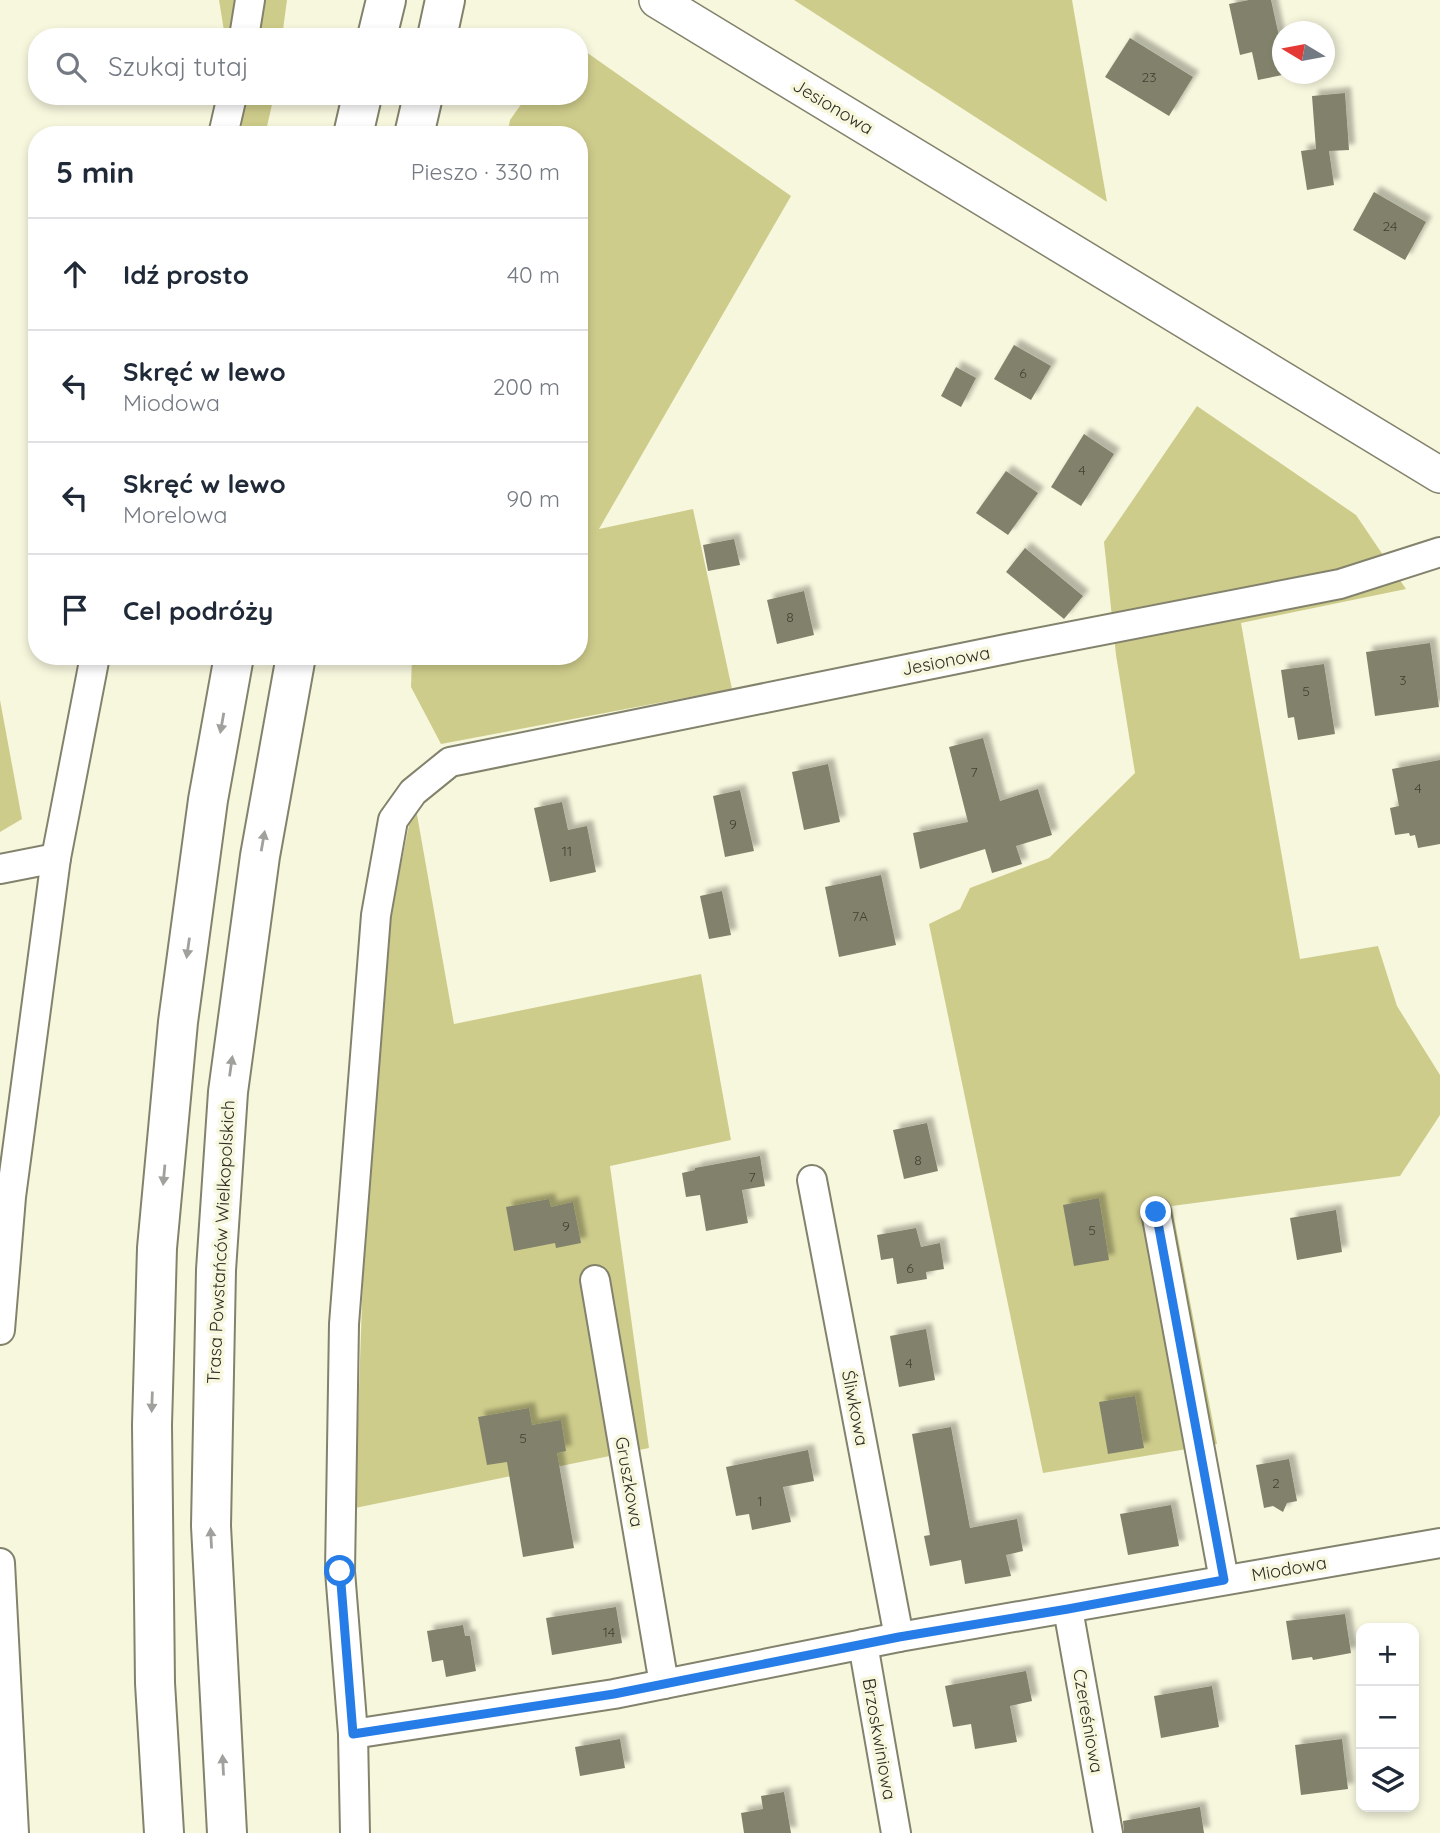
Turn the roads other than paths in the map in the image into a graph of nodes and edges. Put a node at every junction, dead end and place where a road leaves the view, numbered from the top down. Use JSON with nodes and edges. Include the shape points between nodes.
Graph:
{"nodes":[{"id":1,"x":250,"y":0,"type":"edge"},
{"id":2,"x":386,"y":0,"type":"edge"},
{"id":3,"x":445,"y":0,"type":"edge"},
{"id":4,"x":657,"y":0,"type":"edge"},
{"id":5,"x":245,"y":28,"type":"edge"},
{"id":6,"x":379,"y":28,"type":"edge"},
{"id":7,"x":439,"y":28,"type":"edge"},
{"id":8,"x":230,"y":105,"type":"edge"},
{"id":9,"x":360,"y":105,"type":"edge"},
{"id":10,"x":421,"y":105,"type":"edge"},
{"id":11,"x":225,"y":126,"type":"edge"},
{"id":12,"x":355,"y":126,"type":"edge"},
{"id":13,"x":416,"y":126,"type":"edge"},
{"id":14,"x":1440,"y":475,"type":"edge"},
{"id":15,"x":1440,"y":552,"type":"edge"},
{"id":16,"x":93,"y":665,"type":"edge"},
{"id":17,"x":232,"y":665,"type":"edge"},
{"id":18,"x":294,"y":665,"type":"edge"},
{"id":19,"x":56,"y":858,"type":"junction"},
{"id":20,"x":0,"y":869,"type":"edge"},
{"id":21,"x":812,"y":1180,"type":"dead end"},
{"id":22,"x":1156,"y":1212,"type":"dead end"},
{"id":23,"x":595,"y":1280,"type":"dead end"},
{"id":24,"x":0,"y":1330,"type":"edge"},
{"id":25,"x":1440,"y":1543,"type":"edge"},
{"id":26,"x":0,"y":1563,"type":"edge"},
{"id":27,"x":1224,"y":1580,"type":"junction"},
{"id":28,"x":1068,"y":1609,"type":"junction"},
{"id":29,"x":899,"y":1637,"type":"junction"},
{"id":30,"x":863,"y":1644,"type":"junction"},
{"id":31,"x":664,"y":1684,"type":"junction"},
{"id":32,"x":353,"y":1734,"type":"junction"},
{"id":33,"x":8,"y":1818,"type":"edge"},
{"id":34,"x":164,"y":1833,"type":"edge"},
{"id":35,"x":227,"y":1833,"type":"edge"},
{"id":36,"x":355,"y":1833,"type":"edge"},
{"id":37,"x":896,"y":1833,"type":"edge"},
{"id":38,"x":1108,"y":1833,"type":"edge"}],
"edges":[{"from":1,"to":5,"type":"street"},
{"from":2,"to":6,"type":"highway"},
{"from":3,"to":7,"type":"highway"},
{"from":4,"to":14,"type":"street","name":"Jesionowa"},
{"from":8,"to":11,"type":"street"},
{"from":9,"to":12,"type":"highway"},
{"from":10,"to":13,"type":"highway"},
{"from":15,"to":32,"type":"street","name":"Jesionowa","via":[[1340,584],[450,762],[413,792],[393,820],[376,915],[344,1324],[340,1571]]},
{"from":16,"to":19,"type":"street"},
{"from":17,"to":34,"type":"highway","one_way":true,"via":[[208,800],[180,1008],[157,1248],[152,1425],[155,1683]]},
{"from":35,"to":18,"type":"highway","name":"Trasa Powstańców Wielkopolskich","one_way":true,"via":[[211,1525],[216,1270],[228,1091],[260,856]]},
{"from":19,"to":20,"type":"street"},
{"from":19,"to":24,"type":"street","via":[[11,1198]]},
{"from":21,"to":29,"type":"street","name":"Śliwkowa"},
{"from":22,"to":27,"type":"street"},
{"from":23,"to":31,"type":"street","name":"Gruszkowa"},
{"from":25,"to":27,"type":"street","name":"Miodowa"},
{"from":26,"to":33,"type":"street"},
{"from":27,"to":28,"type":"street","name":"Miodowa"},
{"from":28,"to":29,"type":"street","name":"Miodowa"},
{"from":28,"to":38,"type":"street","name":"Czereśniowa"},
{"from":29,"to":30,"type":"street","name":"Miodowa"},
{"from":30,"to":31,"type":"street","name":"Miodowa"},
{"from":30,"to":37,"type":"street","name":"Brzoskwiniowa"},
{"from":31,"to":32,"type":"street","name":"Miodowa"},
{"from":32,"to":36,"type":"street"}]}
